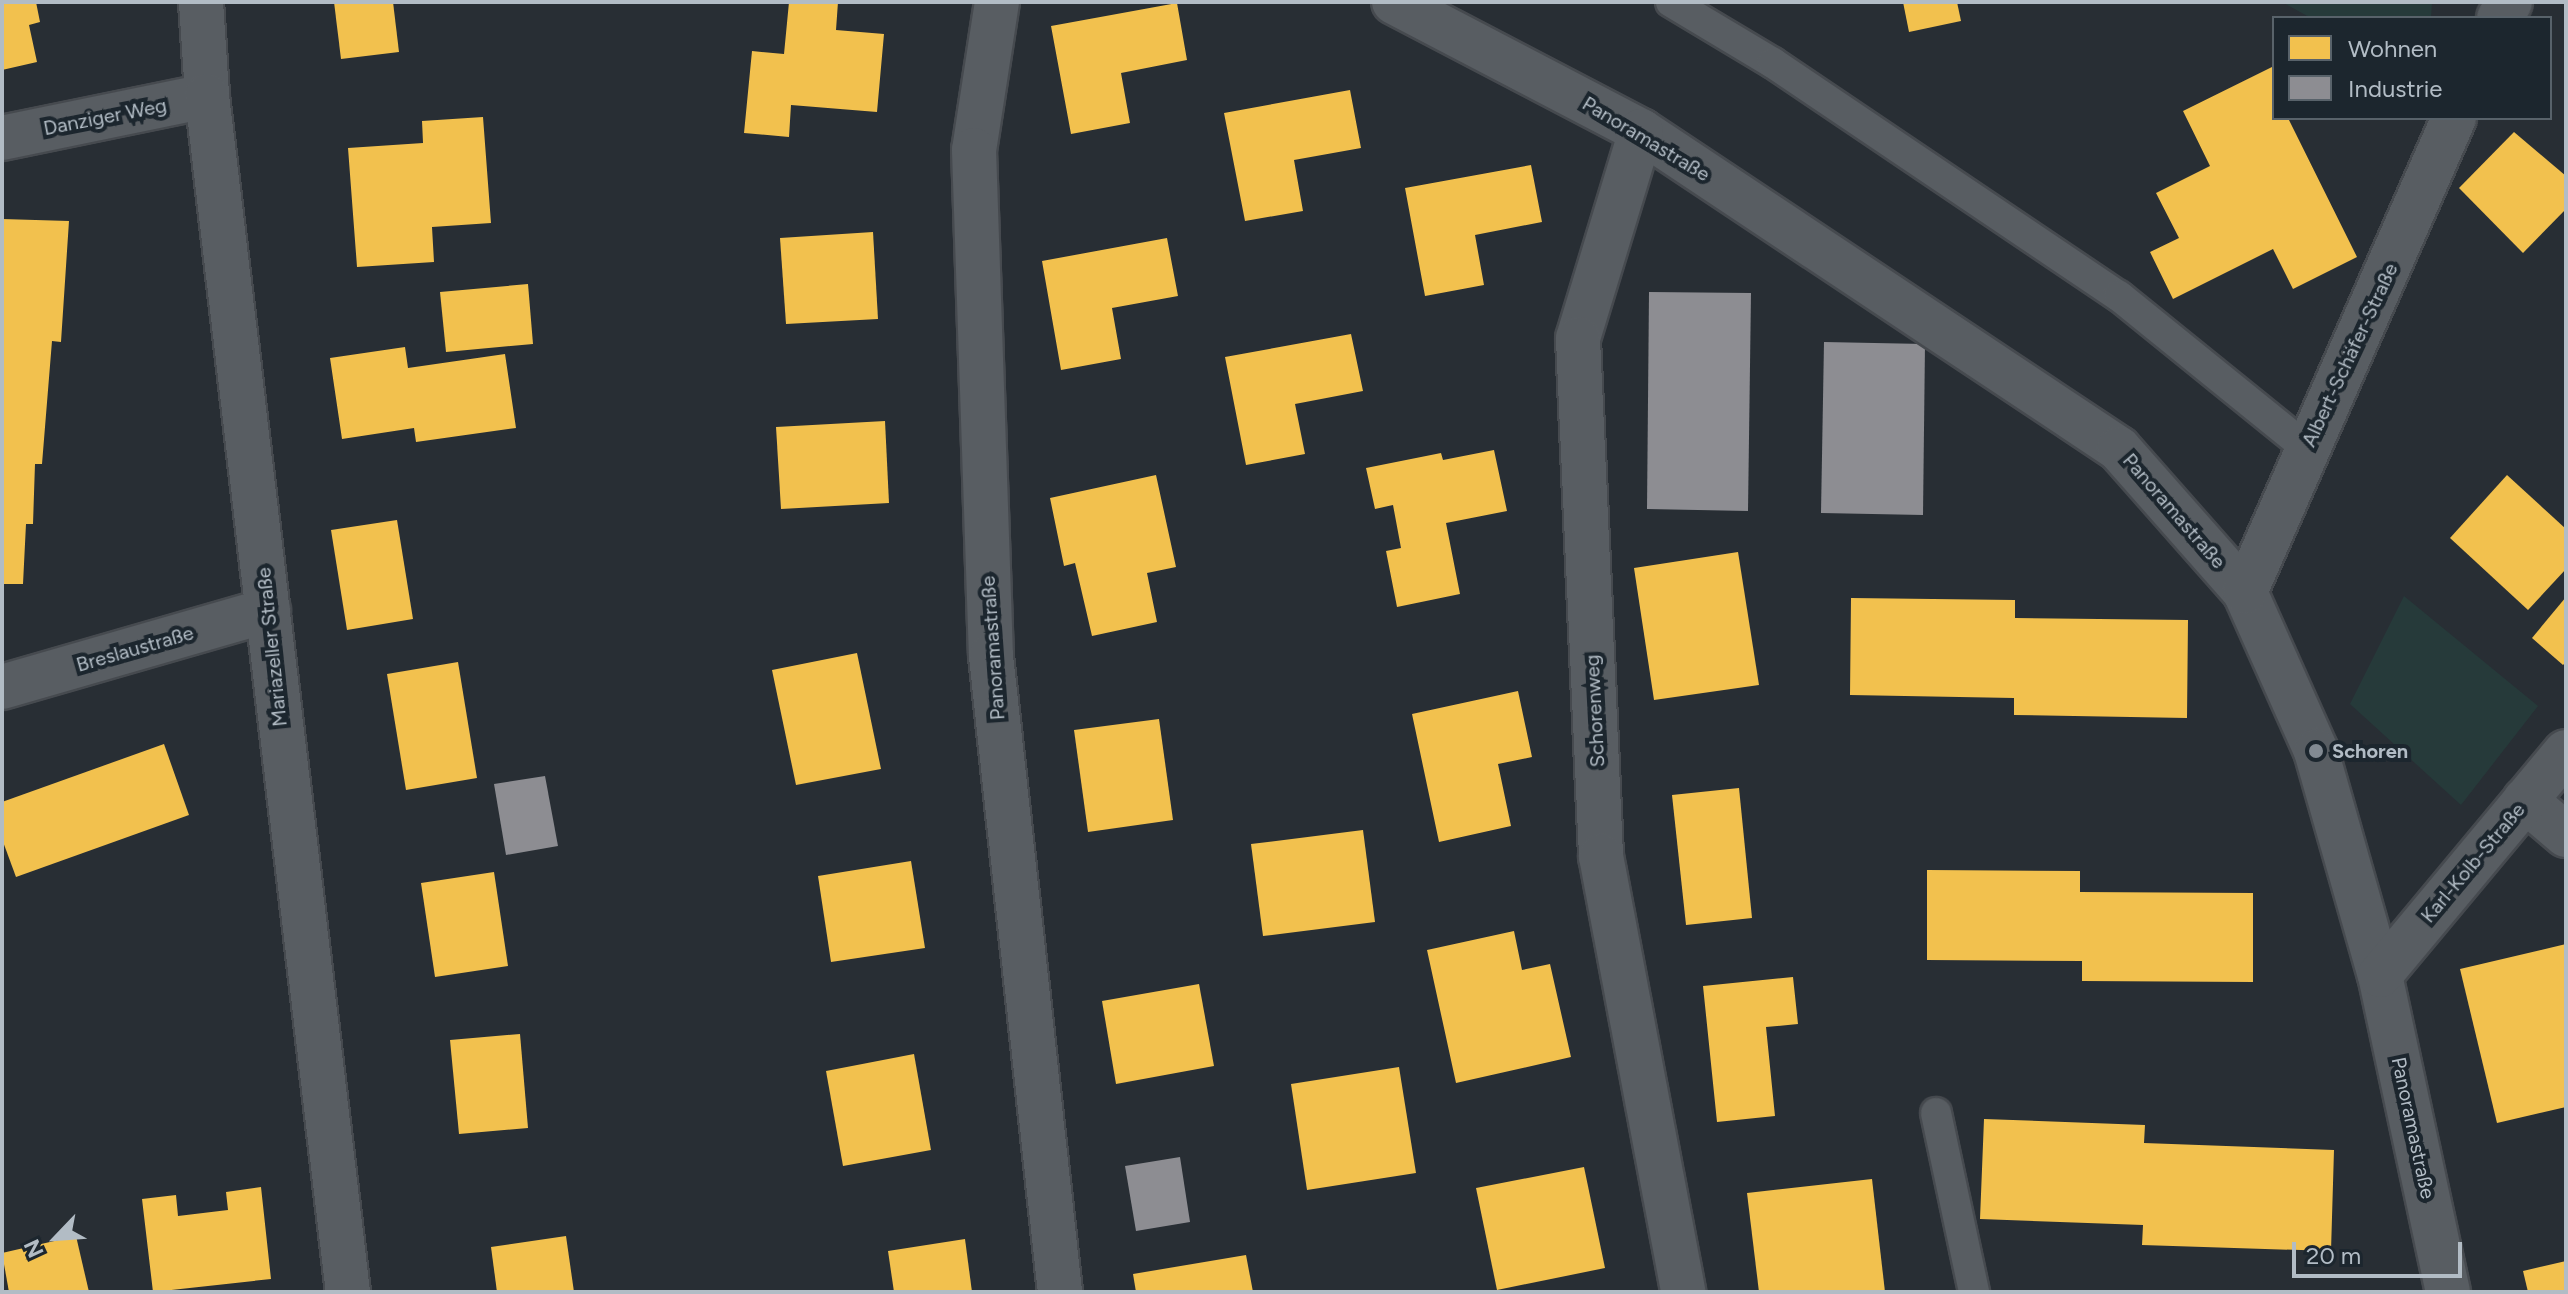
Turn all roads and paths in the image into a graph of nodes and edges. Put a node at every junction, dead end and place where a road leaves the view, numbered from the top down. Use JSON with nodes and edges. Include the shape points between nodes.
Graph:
{"nodes":[{"id":1,"x":201,"y":2,"type":"edge"},
{"id":2,"x":997,"y":2,"type":"edge"},
{"id":3,"x":1394,"y":2,"type":"edge"},
{"id":4,"x":1671,"y":2,"type":"edge"},
{"id":5,"x":207,"y":96,"type":"junction"},
{"id":6,"x":2453,"y":120,"type":"edge"},
{"id":7,"x":1641,"y":131,"type":"junction"},
{"id":8,"x":2,"y":138,"type":"edge"},
{"id":9,"x":2307,"y":448,"type":"junction"},
{"id":10,"x":2245,"y":592,"type":"junction"},
{"id":11,"x":268,"y":610,"type":"junction"},
{"id":12,"x":2,"y":687,"type":"edge"},
{"id":13,"x":2566,"y":752,"type":"edge"},
{"id":14,"x":2525,"y":800,"type":"junction"},
{"id":15,"x":2566,"y":835,"type":"edge"},
{"id":16,"x":2380,"y":975,"type":"junction"},
{"id":17,"x":1936,"y":1113,"type":"dead end"},
{"id":18,"x":348,"y":1292,"type":"edge"},
{"id":19,"x":1060,"y":1292,"type":"edge"},
{"id":20,"x":1683,"y":1292,"type":"edge"},
{"id":21,"x":1974,"y":1292,"type":"edge"},
{"id":22,"x":2448,"y":1292,"type":"edge"}],
"edges":[{"from":1,"to":5,"type":"street","name":"Mariazeller Straße"},
{"from":2,"to":19,"type":"street","name":"Panoramastraße","via":[[974,150],[991,656]]},
{"from":3,"to":7,"type":"street","name":"Panoramastraße"},
{"from":4,"to":9,"type":"lane","via":[[1773,63],[2119,296]]},
{"from":5,"to":8,"type":"street","name":"Danziger Weg"},
{"from":5,"to":11,"type":"street","name":"Mariazeller Straße"},
{"from":6,"to":9,"type":"street","name":"Albert-Schäfer-Straße"},
{"from":7,"to":10,"type":"street","name":"Panoramastraße","via":[[2119,449]]},
{"from":7,"to":20,"type":"street","name":"Schorenweg","via":[[1578,339],[1601,856]]},
{"from":9,"to":10,"type":"street","name":"Albert-Schäfer-Straße"},
{"from":10,"to":16,"type":"street","name":"Panoramastraße","via":[[2316,751]]},
{"from":11,"to":12,"type":"street","name":"Breslaustraße"},
{"from":11,"to":18,"type":"street","name":"Mariazeller Straße"},
{"from":13,"to":14,"type":"street","name":"Karl-Kolb-Straße"},
{"from":14,"to":15,"type":"street"},
{"from":14,"to":16,"type":"street","name":"Karl-Kolb-Straße"},
{"from":16,"to":22,"type":"street","name":"Panoramastraße"},
{"from":17,"to":21,"type":"lane"}]}
